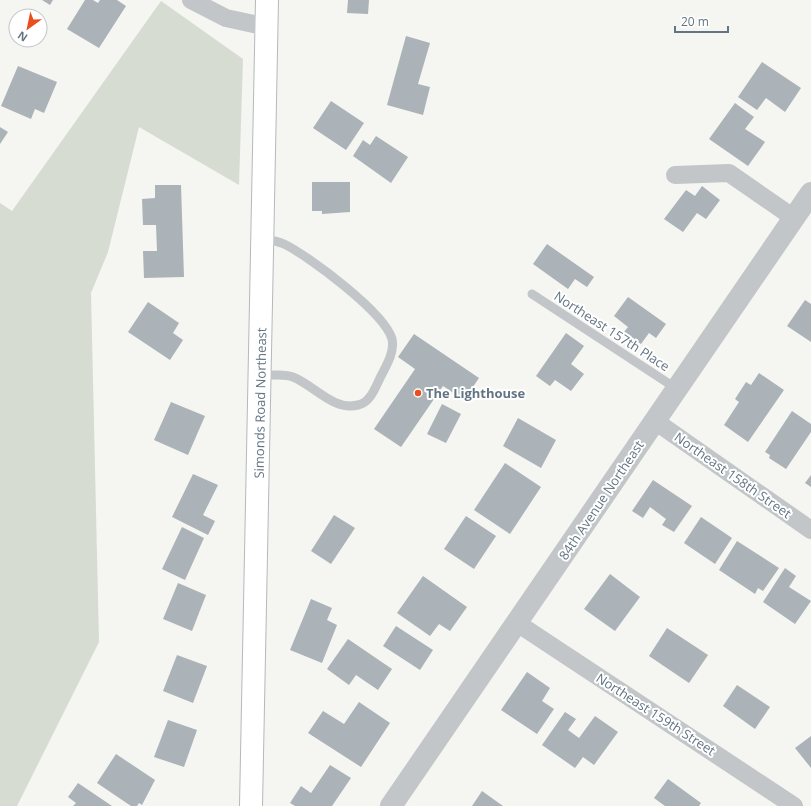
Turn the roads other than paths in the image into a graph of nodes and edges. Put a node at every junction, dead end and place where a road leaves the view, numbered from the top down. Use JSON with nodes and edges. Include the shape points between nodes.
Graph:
{"nodes":[{"id":1,"x":191,"y":0,"type":"edge"},
{"id":2,"x":267,"y":0,"type":"edge"},
{"id":3,"x":267,"y":27,"type":"junction"},
{"id":4,"x":675,"y":175,"type":"dead end"},
{"id":5,"x":811,"y":193,"type":"edge"},
{"id":6,"x":794,"y":218,"type":"junction"},
{"id":7,"x":263,"y":239,"type":"junction"},
{"id":8,"x":532,"y":294,"type":"dead end"},
{"id":9,"x":260,"y":375,"type":"junction"},
{"id":10,"x":677,"y":389,"type":"junction"},
{"id":11,"x":655,"y":421,"type":"junction"},
{"id":12,"x":811,"y":530,"type":"edge"},
{"id":13,"x":517,"y":623,"type":"junction"},
{"id":14,"x":396,"y":804,"type":"edge"},
{"id":15,"x":251,"y":806,"type":"edge"},
{"id":16,"x":794,"y":806,"type":"edge"}],
"edges":[{"from":1,"to":3,"type":"street","via":[[226,18]]},
{"from":2,"to":3,"type":"main road","name":"Simonds Road Northeast"},
{"from":3,"to":7,"type":"main road","name":"Simonds Road Northeast"},
{"from":4,"to":6,"type":"street","via":[[729,173]]},
{"from":5,"to":6,"type":"street","name":"84th Avenue Northeast"},
{"from":6,"to":10,"type":"street","name":"84th Avenue Northeast"},
{"from":7,"to":9,"type":"main road","name":"Simonds Road Northeast"},
{"from":7,"to":9,"type":"lane","via":[[284,244],[316,264],[374,313],[388,328],[392,340],[390,359],[370,397],[360,405],[349,407],[338,404],[292,377]]},
{"from":8,"to":10,"type":"lane","name":"Northeast 157th Place"},
{"from":9,"to":15,"type":"main road","name":"Simonds Road Northeast"},
{"from":10,"to":11,"type":"street","name":"84th Avenue Northeast"},
{"from":11,"to":12,"type":"street","name":"Northeast 158th Street"},
{"from":11,"to":13,"type":"street","name":"84th Avenue Northeast"},
{"from":13,"to":14,"type":"street","name":"84th Avenue Northeast"},
{"from":13,"to":16,"type":"street","name":"Northeast 159th Street"}]}
